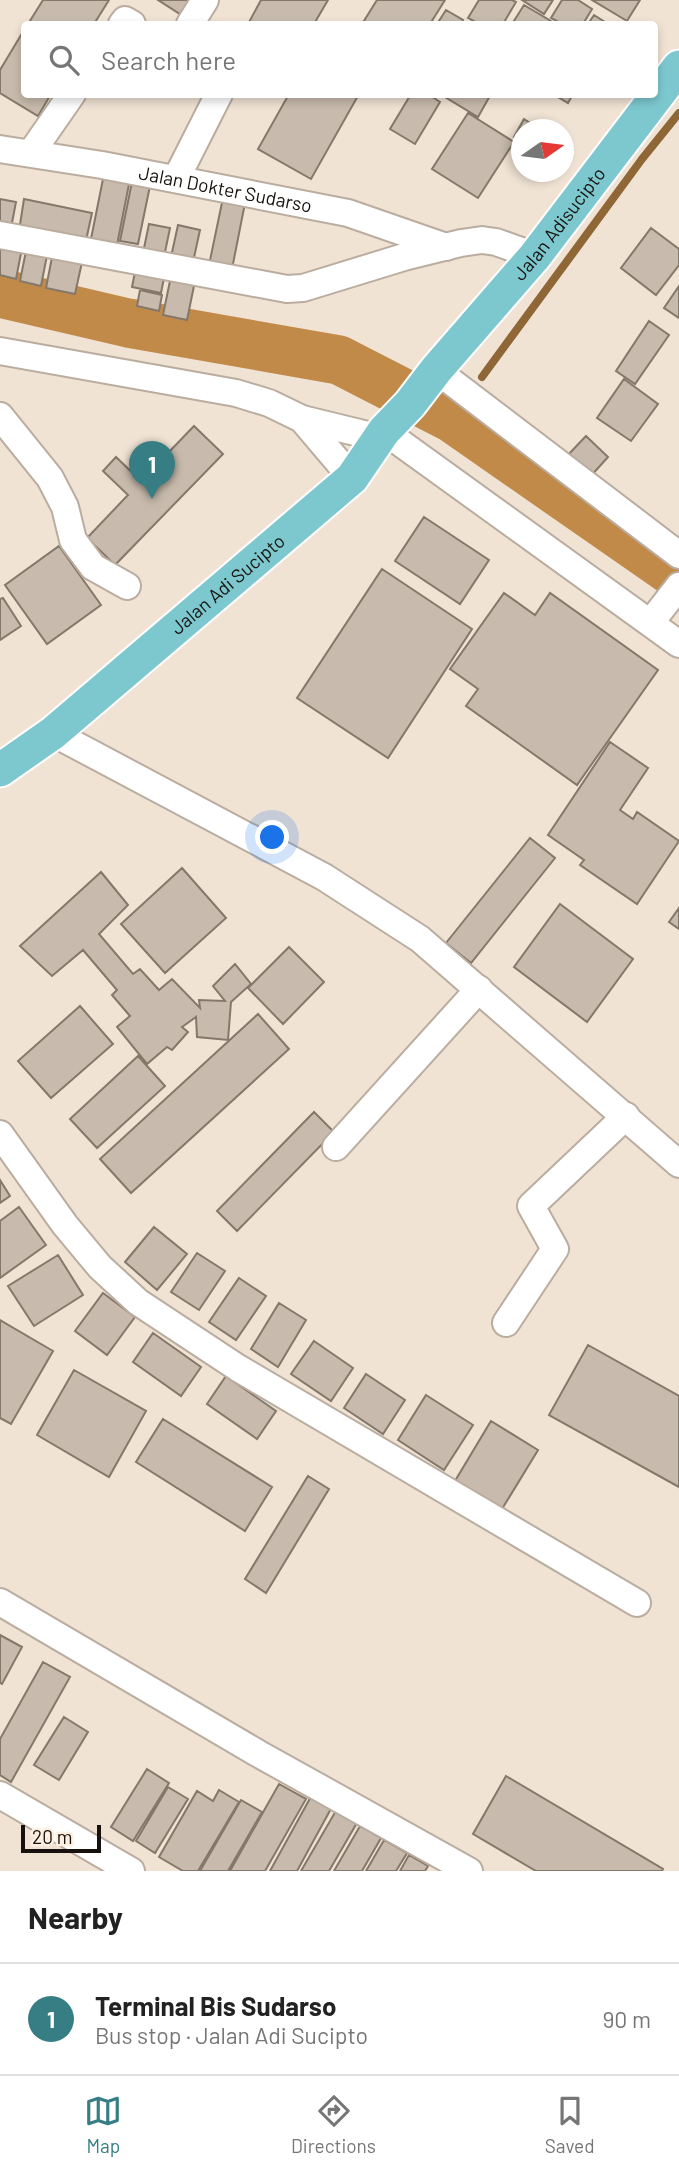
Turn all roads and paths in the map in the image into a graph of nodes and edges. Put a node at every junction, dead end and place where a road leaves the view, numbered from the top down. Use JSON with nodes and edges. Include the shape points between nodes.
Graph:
{"nodes":[{"id":1,"x":205,"y":0,"type":"edge"},
{"id":2,"x":192,"y":21,"type":"edge"},
{"id":3,"x":679,"y":67,"type":"edge"},
{"id":4,"x":658,"y":95,"type":"edge"},
{"id":5,"x":69,"y":98,"type":"edge"},
{"id":6,"x":217,"y":98,"type":"edge"},
{"id":7,"x":655,"y":98,"type":"edge"},
{"id":8,"x":0,"y":149,"type":"edge"},
{"id":9,"x":31,"y":153,"type":"junction"},
{"id":10,"x":176,"y":179,"type":"junction"},
{"id":11,"x":0,"y":235,"type":"edge"},
{"id":12,"x":446,"y":247,"type":"junction"},
{"id":13,"x":535,"y":256,"type":"junction"},
{"id":14,"x":0,"y":351,"type":"edge"},
{"id":15,"x":435,"y":372,"type":"junction"},
{"id":16,"x":0,"y":415,"type":"edge"},
{"id":17,"x":302,"y":419,"type":"junction"},
{"id":18,"x":382,"y":435,"type":"junction"},
{"id":19,"x":352,"y":478,"type":"junction"},
{"id":20,"x":679,"y":555,"type":"edge"},
{"id":21,"x":127,"y":586,"type":"dead end"},
{"id":22,"x":665,"y":604,"type":"edge"},
{"id":23,"x":679,"y":643,"type":"edge"},
{"id":24,"x":52,"y":733,"type":"junction"},
{"id":25,"x":0,"y":770,"type":"edge"},
{"id":26,"x":479,"y":989,"type":"junction"},
{"id":27,"x":626,"y":1116,"type":"junction"},
{"id":28,"x":0,"y":1134,"type":"edge"},
{"id":29,"x":336,"y":1147,"type":"dead end"},
{"id":30,"x":679,"y":1164,"type":"edge"},
{"id":31,"x":506,"y":1322,"type":"dead end"},
{"id":32,"x":0,"y":1602,"type":"edge"},
{"id":33,"x":637,"y":1603,"type":"dead end"},
{"id":34,"x":0,"y":1795,"type":"edge"},
{"id":35,"x":131,"y":1871,"type":"edge"},
{"id":36,"x":469,"y":1871,"type":"edge"}],
"edges":[{"from":1,"to":2,"type":"street"},
{"from":3,"to":4,"type":"main road","name":"Jalan Adisucipto"},
{"from":5,"to":9,"type":"street"},
{"from":6,"to":10,"type":"street"},
{"from":7,"to":13,"type":"main road","name":"Jalan Adisucipto"},
{"from":8,"to":9,"type":"street","name":"Jalan Dokter Sudarso"},
{"from":9,"to":10,"type":"street","name":"Jalan Dokter Sudarso"},
{"from":10,"to":12,"type":"street","name":"Jalan Dokter Sudarso","via":[[348,213]]},
{"from":11,"to":12,"type":"street","via":[[287,289]]},
{"from":12,"to":13,"type":"street","via":[[482,240]]},
{"from":13,"to":15,"type":"main road","name":"Jalan Adisucipto"},
{"from":14,"to":17,"type":"street","via":[[236,393],[269,402]]},
{"from":15,"to":18,"type":"main road","name":"Jalan Adi Sucipto"},
{"from":15,"to":20,"type":"street"},
{"from":16,"to":21,"type":"street","via":[[50,478],[65,507],[73,540],[93,567]]},
{"from":17,"to":18,"type":"street"},
{"from":17,"to":19,"type":"street"},
{"from":18,"to":19,"type":"main road","name":"Jalan Adi Sucipto"},
{"from":18,"to":22,"type":"street"},
{"from":19,"to":24,"type":"main road","name":"Jalan Adi Sucipto"},
{"from":22,"to":23,"type":"street"},
{"from":24,"to":25,"type":"main road","name":"Jalan Adi Sucipto"},
{"from":24,"to":26,"type":"street","via":[[324,877],[420,939]]},
{"from":26,"to":27,"type":"street"},
{"from":26,"to":29,"type":"street"},
{"from":27,"to":30,"type":"street"},
{"from":27,"to":31,"type":"street","via":[[531,1206],[555,1249]]},
{"from":28,"to":33,"type":"street","via":[[65,1225],[138,1302],[238,1368]]},
{"from":32,"to":36,"type":"street"},
{"from":34,"to":35,"type":"street"}]}
